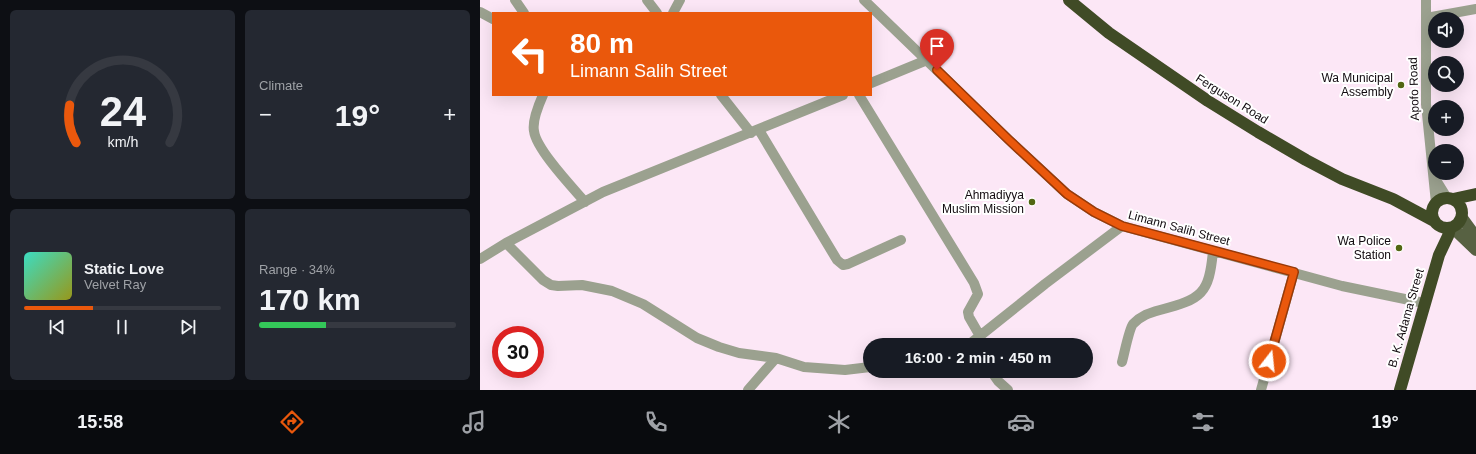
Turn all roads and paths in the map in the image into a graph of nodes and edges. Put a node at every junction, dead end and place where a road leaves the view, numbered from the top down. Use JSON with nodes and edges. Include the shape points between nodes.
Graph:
{"nodes":[{"id":1,"x":515,"y":0,"type":"edge"},
{"id":2,"x":647,"y":0,"type":"edge"},
{"id":3,"x":680,"y":0,"type":"edge"},
{"id":4,"x":864,"y":0,"type":"edge"},
{"id":5,"x":1069,"y":0,"type":"edge"},
{"id":6,"x":1426,"y":0,"type":"edge"},
{"id":7,"x":1476,"y":9,"type":"edge"},
{"id":8,"x":480,"y":12,"type":"edge"},
{"id":9,"x":523,"y":12,"type":"edge"},
{"id":10,"x":656,"y":12,"type":"edge"},
{"id":11,"x":674,"y":12,"type":"edge"},
{"id":12,"x":492,"y":18,"type":"edge"},
{"id":13,"x":1426,"y":18,"type":"junction"},
{"id":14,"x":927,"y":60,"type":"junction"},
{"id":15,"x":872,"y":84,"type":"edge"},
{"id":16,"x":543,"y":96,"type":"edge"},
{"id":17,"x":722,"y":96,"type":"edge"},
{"id":18,"x":841,"y":96,"type":"edge"},
{"id":19,"x":860,"y":96,"type":"edge"},
{"id":20,"x":755,"y":131,"type":"junction"},
{"id":21,"x":1476,"y":194,"type":"edge"},
{"id":22,"x":1393,"y":199,"type":"junction"},
{"id":23,"x":1476,"y":201,"type":"edge"},
{"id":24,"x":585,"y":202,"type":"junction"},
{"id":25,"x":1449,"y":205,"type":"junction"},
{"id":26,"x":1122,"y":226,"type":"junction"},
{"id":27,"x":1445,"y":226,"type":"junction"},
{"id":28,"x":1476,"y":238,"type":"edge"},
{"id":29,"x":901,"y":240,"type":"dead end"},
{"id":30,"x":506,"y":243,"type":"junction"},
{"id":31,"x":1476,"y":250,"type":"edge"},
{"id":32,"x":1213,"y":251,"type":"junction"},
{"id":33,"x":480,"y":259,"type":"edge"},
{"id":34,"x":1294,"y":272,"type":"junction"},
{"id":35,"x":1424,"y":303,"type":"junction"},
{"id":36,"x":980,"y":336,"type":"junction"},
{"id":37,"x":977,"y":338,"type":"edge"},
{"id":38,"x":776,"y":358,"type":"junction"},
{"id":39,"x":1122,"y":362,"type":"dead end"},
{"id":40,"x":863,"y":368,"type":"edge"},
{"id":41,"x":996,"y":378,"type":"edge"},
{"id":42,"x":748,"y":390,"type":"edge"},
{"id":43,"x":1008,"y":390,"type":"edge"},
{"id":44,"x":1261,"y":390,"type":"edge"},
{"id":45,"x":1400,"y":390,"type":"edge"}],
"edges":[{"from":1,"to":9,"type":"street"},
{"from":2,"to":10,"type":"street"},
{"from":3,"to":11,"type":"street"},
{"from":4,"to":14,"type":"street","name":"Limann Salih Street"},
{"from":5,"to":22,"type":"highway","name":"Ferguson Road","via":[[1109,33],[1227,113],[1342,179]]},
{"from":6,"to":13,"type":"street","name":"Apofo Road"},
{"from":7,"to":13,"type":"street"},
{"from":8,"to":12,"type":"street"},
{"from":13,"to":25,"type":"street","name":"Apofo Road","via":[[1426,104],[1434,176]]},
{"from":14,"to":15,"type":"street"},
{"from":14,"to":26,"type":"street","name":"Limann Salih Street","via":[[1067,194]]},
{"from":16,"to":24,"type":"street","via":[[533,130],[537,142],[552,164]]},
{"from":17,"to":20,"type":"street"},
{"from":18,"to":20,"type":"street"},
{"from":19,"to":36,"type":"street","via":[[974,283],[978,294],[968,312]]},
{"from":20,"to":24,"type":"street","via":[[603,192]]},
{"from":20,"to":29,"type":"street","via":[[837,260],[843,265]]},
{"from":21,"to":25,"type":"highway"},
{"from":22,"to":25,"type":"highway","name":"Ferguson Road"},
{"from":22,"to":27,"type":"highway","name":"Ferguson Road"},
{"from":23,"to":25,"type":"highway"},
{"from":24,"to":30,"type":"street"},
{"from":25,"to":27,"type":"highway","via":[[1460,222]]},
{"from":25,"to":27,"type":"highway","name":"B. K. Adama Street","via":[[1432,213]]},
{"from":25,"to":28,"type":"main road"},
{"from":26,"to":32,"type":"street","name":"Limann Salih Street"},
{"from":26,"to":36,"type":"street"},
{"from":27,"to":31,"type":"main road"},
{"from":27,"to":35,"type":"highway","name":"B. K. Adama Street"},
{"from":30,"to":33,"type":"street"},
{"from":30,"to":38,"type":"street","via":[[551,285],[582,285],[612,291],[643,304],[697,338],[739,353]]},
{"from":32,"to":34,"type":"street","name":"Limann Salih Street"},
{"from":32,"to":39,"type":"street","via":[[1211,274],[1201,293],[1189,301],[1147,313],[1132,325]]},
{"from":34,"to":35,"type":"street","name":"Limann Salih Street","via":[[1342,286]]},
{"from":34,"to":44,"type":"street"},
{"from":35,"to":45,"type":"highway","name":"B. K. Adama Street"},
{"from":36,"to":37,"type":"street"},
{"from":38,"to":40,"type":"street","via":[[804,367],[845,370]]},
{"from":38,"to":42,"type":"street"},
{"from":41,"to":43,"type":"street"}]}
